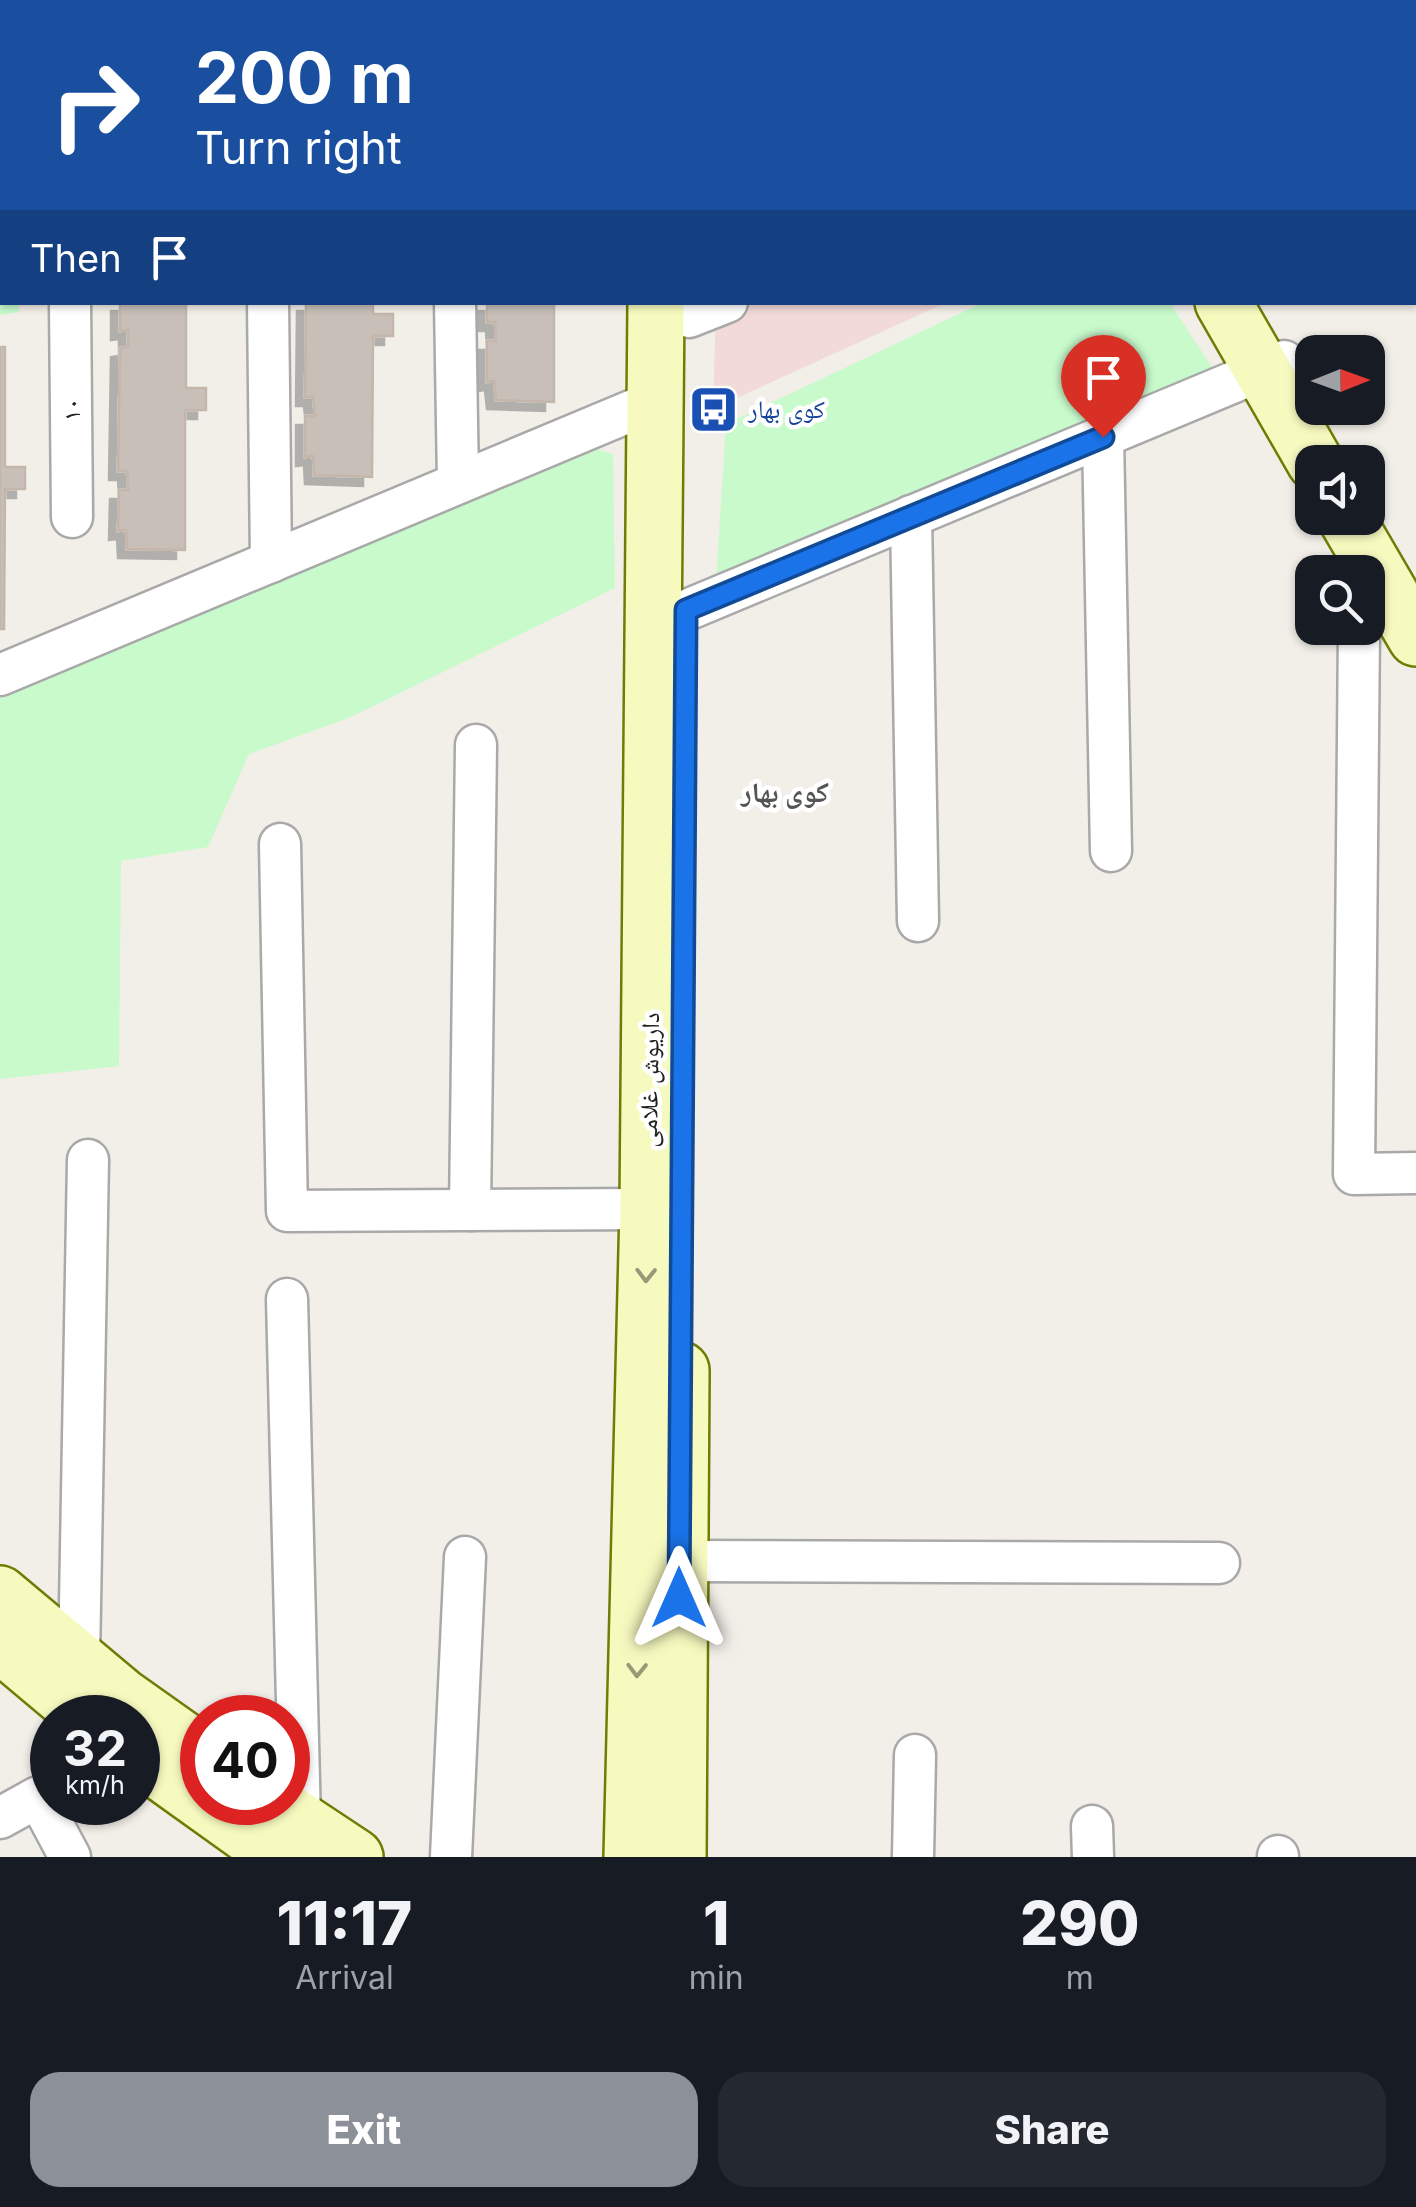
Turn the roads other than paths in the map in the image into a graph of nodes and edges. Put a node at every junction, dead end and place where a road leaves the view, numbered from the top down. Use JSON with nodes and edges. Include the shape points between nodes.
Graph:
{"nodes":[{"id":1,"x":70,"y":305,"type":"edge"},
{"id":2,"x":268,"y":305,"type":"edge"},
{"id":3,"x":456,"y":305,"type":"edge"},
{"id":4,"x":1225,"y":305,"type":"edge"},
{"id":5,"x":1251,"y":305,"type":"edge"},
{"id":6,"x":690,"y":306,"type":"edge"},
{"id":7,"x":1274,"y":365,"type":"junction"},
{"id":8,"x":655,"y":401,"type":"junction"},
{"id":9,"x":1103,"y":437,"type":"junction"},
{"id":10,"x":1309,"y":445,"type":"edge"},
{"id":11,"x":1330,"y":445,"type":"edge"},
{"id":12,"x":458,"y":484,"type":"junction"},
{"id":13,"x":911,"y":516,"type":"junction"},
{"id":14,"x":72,"y":517,"type":"dead end"},
{"id":15,"x":1363,"y":535,"type":"edge"},
{"id":16,"x":1364,"y":535,"type":"edge"},
{"id":17,"x":271,"y":562,"type":"junction"},
{"id":18,"x":1416,"y":590,"type":"edge"},
{"id":19,"x":686,"y":610,"type":"junction"},
{"id":20,"x":1416,"y":638,"type":"edge"},
{"id":21,"x":1359,"y":645,"type":"edge"},
{"id":22,"x":0,"y":675,"type":"edge"},
{"id":23,"x":476,"y":745,"type":"dead end"},
{"id":24,"x":668,"y":789,"type":"junction"},
{"id":25,"x":280,"y":844,"type":"dead end"},
{"id":26,"x":1111,"y":851,"type":"dead end"},
{"id":27,"x":918,"y":921,"type":"dead end"},
{"id":28,"x":88,"y":1160,"type":"dead end"},
{"id":29,"x":1416,"y":1173,"type":"edge"},
{"id":30,"x":648,"y":1208,"type":"junction"},
{"id":31,"x":470,"y":1210,"type":"junction"},
{"id":32,"x":287,"y":1299,"type":"dead end"},
{"id":33,"x":465,"y":1557,"type":"dead end"},
{"id":34,"x":680,"y":1561,"type":"junction"},
{"id":35,"x":1219,"y":1563,"type":"dead end"},
{"id":36,"x":0,"y":1594,"type":"edge"},
{"id":37,"x":0,"y":1644,"type":"edge"},
{"id":38,"x":79,"y":1660,"type":"junction"},
{"id":39,"x":61,"y":1695,"type":"edge"},
{"id":40,"x":180,"y":1736,"type":"edge"},
{"id":41,"x":915,"y":1755,"type":"dead end"},
{"id":42,"x":160,"y":1767,"type":"edge"},
{"id":43,"x":0,"y":1818,"type":"edge"},
{"id":44,"x":284,"y":1827,"type":"edge"},
{"id":45,"x":70,"y":1857,"type":"edge"},
{"id":46,"x":355,"y":1857,"type":"edge"},
{"id":47,"x":451,"y":1857,"type":"edge"},
{"id":48,"x":632,"y":1857,"type":"edge"},
{"id":49,"x":678,"y":1857,"type":"edge"},
{"id":50,"x":913,"y":1857,"type":"edge"}],
"edges":[{"from":1,"to":14,"type":"street","name":"۱۰"},
{"from":2,"to":17,"type":"street"},
{"from":3,"to":12,"type":"street"},
{"from":4,"to":7,"type":"street"},
{"from":5,"to":7,"type":"street"},
{"from":6,"to":8,"type":"street","name":"داریوش غلامی"},
{"from":6,"to":19,"type":"street","name":"داریوش غلامی"},
{"from":7,"to":9,"type":"street"},
{"from":7,"to":10,"type":"street"},
{"from":7,"to":11,"type":"street"},
{"from":8,"to":12,"type":"street"},
{"from":8,"to":24,"type":"street","name":"داریوش غلامی"},
{"from":9,"to":13,"type":"street"},
{"from":9,"to":26,"type":"street"},
{"from":12,"to":17,"type":"street"},
{"from":13,"to":19,"type":"street"},
{"from":13,"to":27,"type":"street"},
{"from":15,"to":20,"type":"street"},
{"from":16,"to":18,"type":"street"},
{"from":17,"to":22,"type":"street"},
{"from":19,"to":24,"type":"street","name":"داریوش غلامی"},
{"from":21,"to":29,"type":"street","via":[[1354,1174]]},
{"from":23,"to":31,"type":"street"},
{"from":24,"to":30,"type":"street","name":"داریوش غلامی"},
{"from":24,"to":34,"type":"street","name":"داریوش غلامی"},
{"from":25,"to":31,"type":"street","via":[[287,1211]]},
{"from":28,"to":38,"type":"street"},
{"from":30,"to":31,"type":"street"},
{"from":30,"to":48,"type":"street","name":"داریوش غلامی","one_way":true},
{"from":32,"to":44,"type":"street"},
{"from":33,"to":47,"type":"street"},
{"from":34,"to":35,"type":"street"},
{"from":34,"to":49,"type":"street","name":"داریوش غلامی"},
{"from":36,"to":38,"type":"street"},
{"from":37,"to":39,"type":"street"},
{"from":38,"to":40,"type":"street"},
{"from":41,"to":50,"type":"street"},
{"from":42,"to":44,"type":"street"},
{"from":43,"to":45,"type":"street","via":[[38,1797]]},
{"from":44,"to":46,"type":"street"}]}
